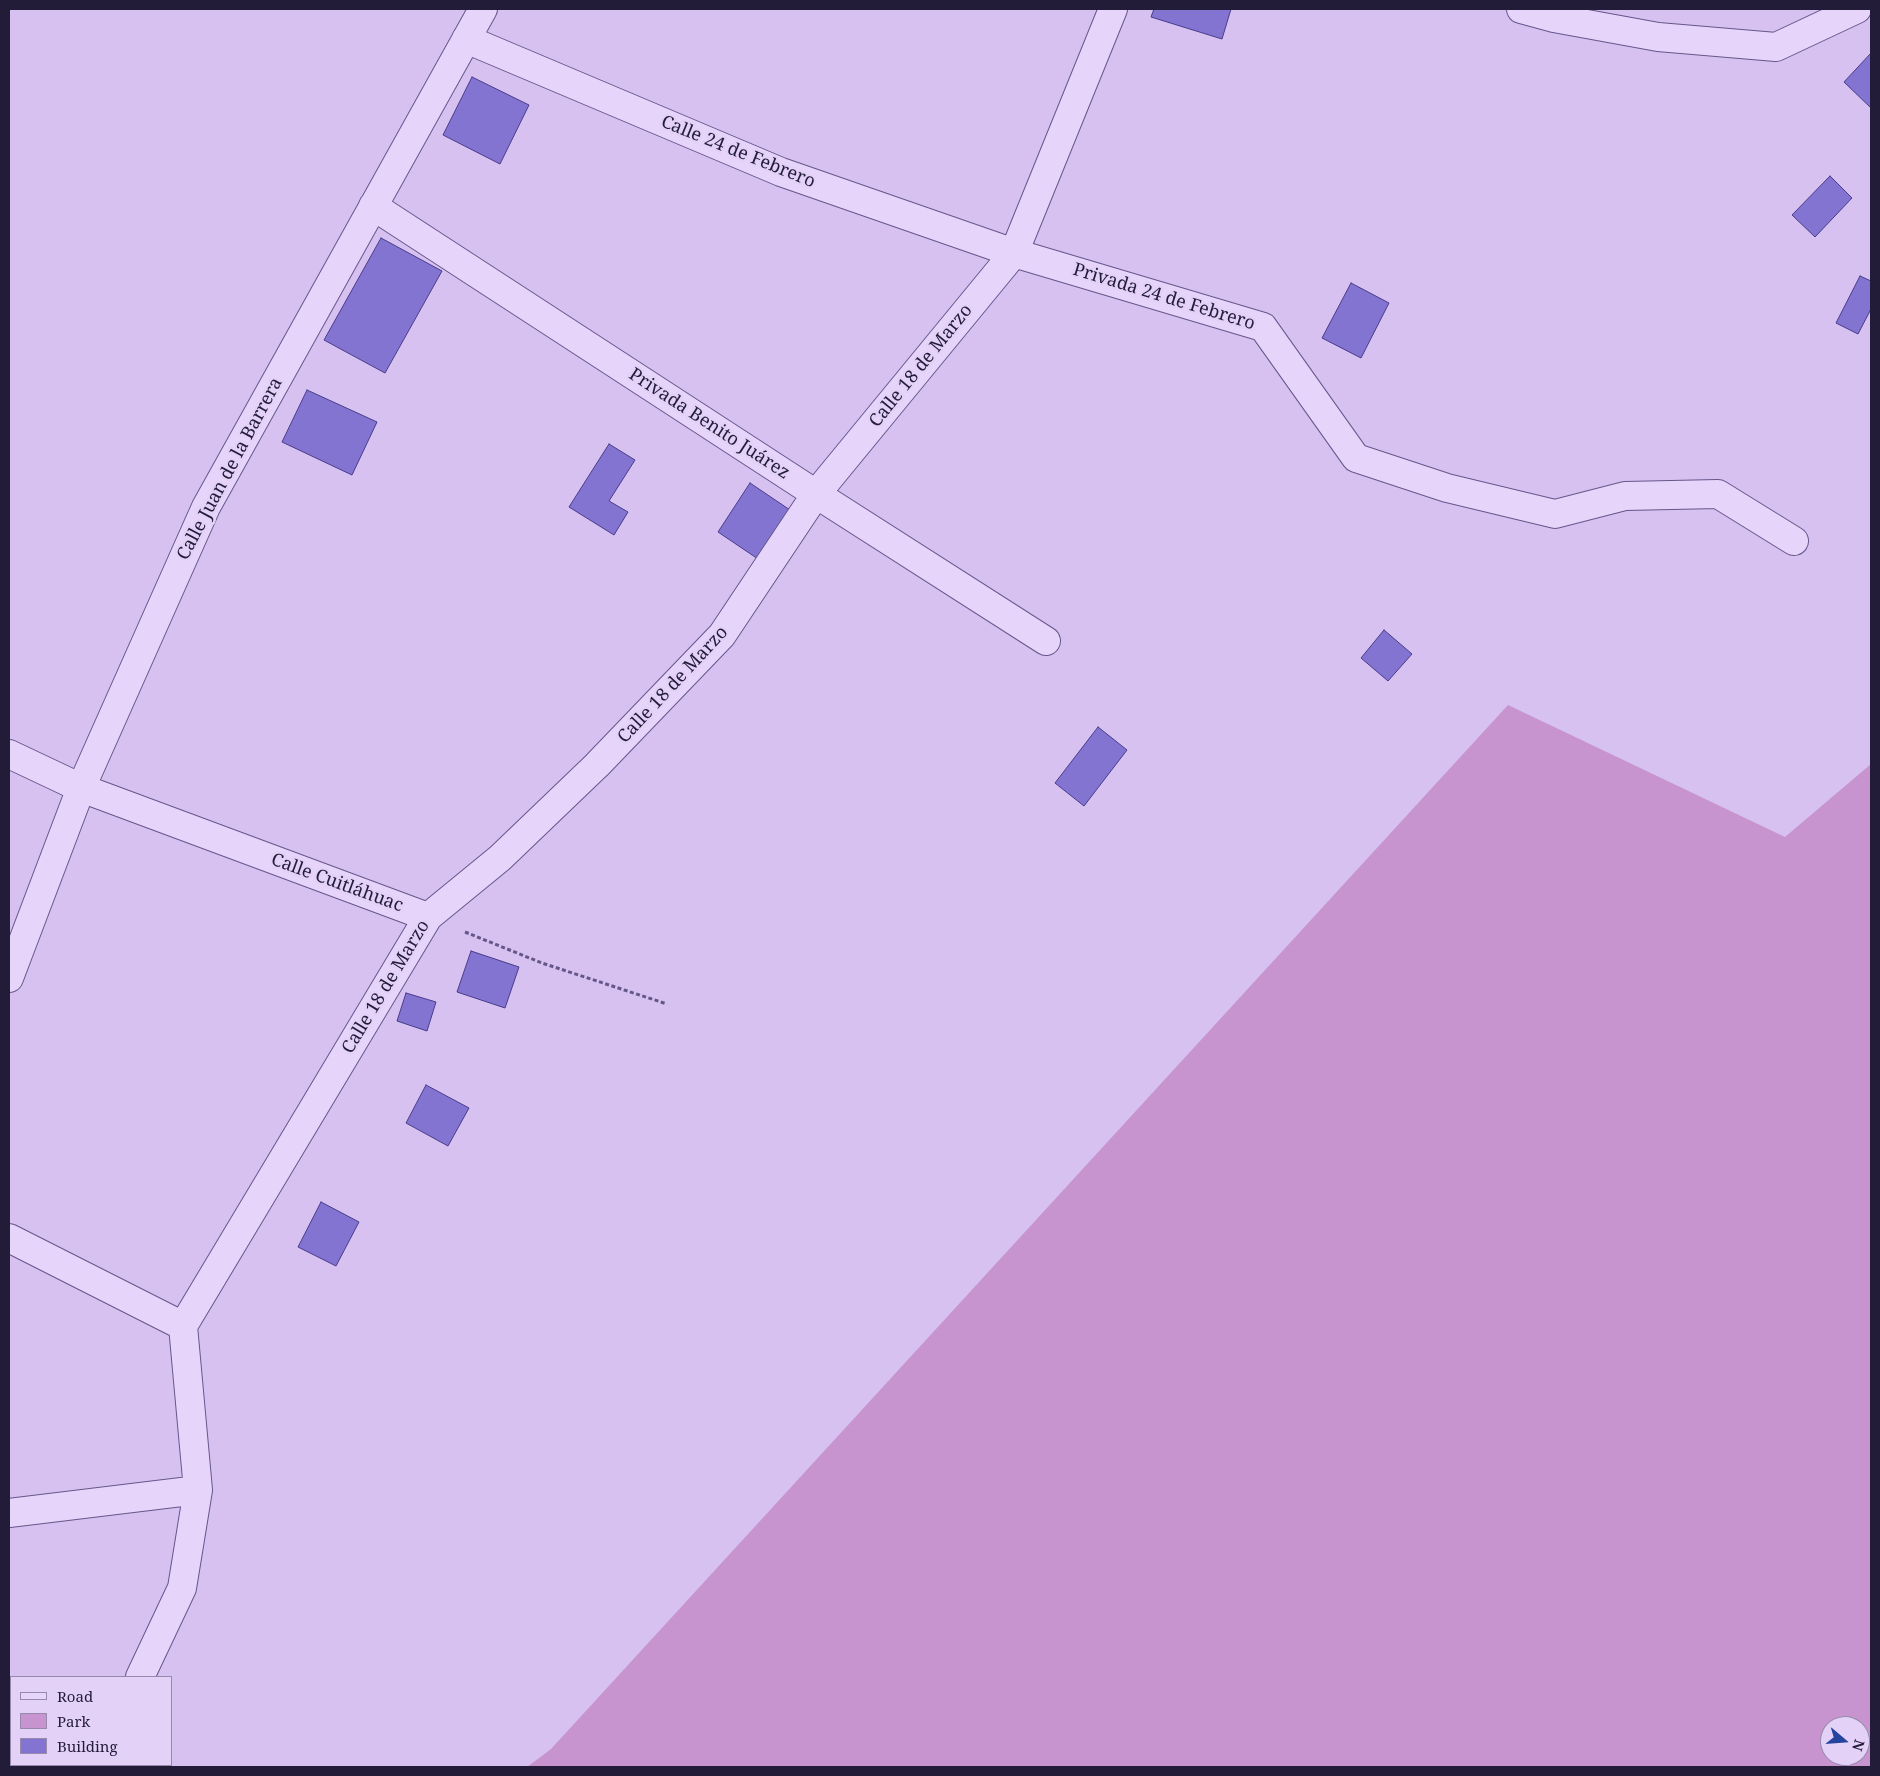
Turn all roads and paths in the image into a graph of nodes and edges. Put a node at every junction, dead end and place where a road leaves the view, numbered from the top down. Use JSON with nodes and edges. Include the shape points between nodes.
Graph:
{"nodes":[{"id":1,"x":482,"y":9,"type":"edge"},
{"id":2,"x":1113,"y":9,"type":"edge"},
{"id":3,"x":1521,"y":9,"type":"edge"},
{"id":4,"x":1857,"y":9,"type":"edge"},
{"id":5,"x":1558,"y":14,"type":"edge"},
{"id":6,"x":466,"y":38,"type":"junction"},
{"id":7,"x":373,"y":206,"type":"junction"},
{"id":8,"x":1014,"y":253,"type":"junction"},
{"id":9,"x":816,"y":494,"type":"junction"},
{"id":10,"x":1794,"y":542,"type":"dead end"},
{"id":11,"x":1046,"y":641,"type":"dead end"},
{"id":12,"x":9,"y":754,"type":"edge"},
{"id":13,"x":81,"y":788,"type":"junction"},
{"id":14,"x":428,"y":916,"type":"junction"},
{"id":15,"x":9,"y":978,"type":"edge"},
{"id":16,"x":667,"y":1004,"type":"dead end"},
{"id":17,"x":9,"y":1238,"type":"edge"},
{"id":18,"x":183,"y":1326,"type":"junction"},
{"id":19,"x":198,"y":1490,"type":"junction"},
{"id":20,"x":9,"y":1512,"type":"edge"},
{"id":21,"x":140,"y":1676,"type":"edge"}],
"edges":[{"from":1,"to":6,"type":"street","name":"Calle Juan de la Barrera"},
{"from":2,"to":8,"type":"street","name":"Calle 18 de Marzo"},
{"from":3,"to":5,"type":"street"},
{"from":4,"to":5,"type":"street","via":[[1776,47],[1658,37]]},
{"from":6,"to":7,"type":"street","name":"Calle Juan de la Barrera"},
{"from":6,"to":8,"type":"street","name":"Calle 24 de Febrero","via":[[781,172]]},
{"from":7,"to":9,"type":"street","name":"Privada Benito Juárez"},
{"from":7,"to":13,"type":"street","name":"Calle Juan de la Barrera","via":[[206,507]]},
{"from":8,"to":9,"type":"street","name":"Calle 18 de Marzo"},
{"from":8,"to":10,"type":"street","name":"Privada 24 de Febrero","via":[[1263,327],[1356,458],[1447,488],[1555,514],[1625,496],[1718,494]]},
{"from":9,"to":11,"type":"street","name":"Privada Benito Juárez"},
{"from":9,"to":14,"type":"street","name":"Calle 18 de Marzo","via":[[722,635],[597,765],[507,852]]},
{"from":12,"to":13,"type":"street","name":"Calle Cuitláhuac"},
{"from":13,"to":14,"type":"street","name":"Calle Cuitláhuac"},
{"from":13,"to":15,"type":"street","name":"Calle Juan de la Barrera"},
{"from":14,"to":16,"type":"path","via":[[542,963]]},
{"from":14,"to":18,"type":"street","name":"Calle 18 de Marzo"},
{"from":17,"to":18,"type":"street"},
{"from":18,"to":19,"type":"street"},
{"from":19,"to":20,"type":"street"},
{"from":19,"to":21,"type":"street","via":[[182,1588]]}]}
